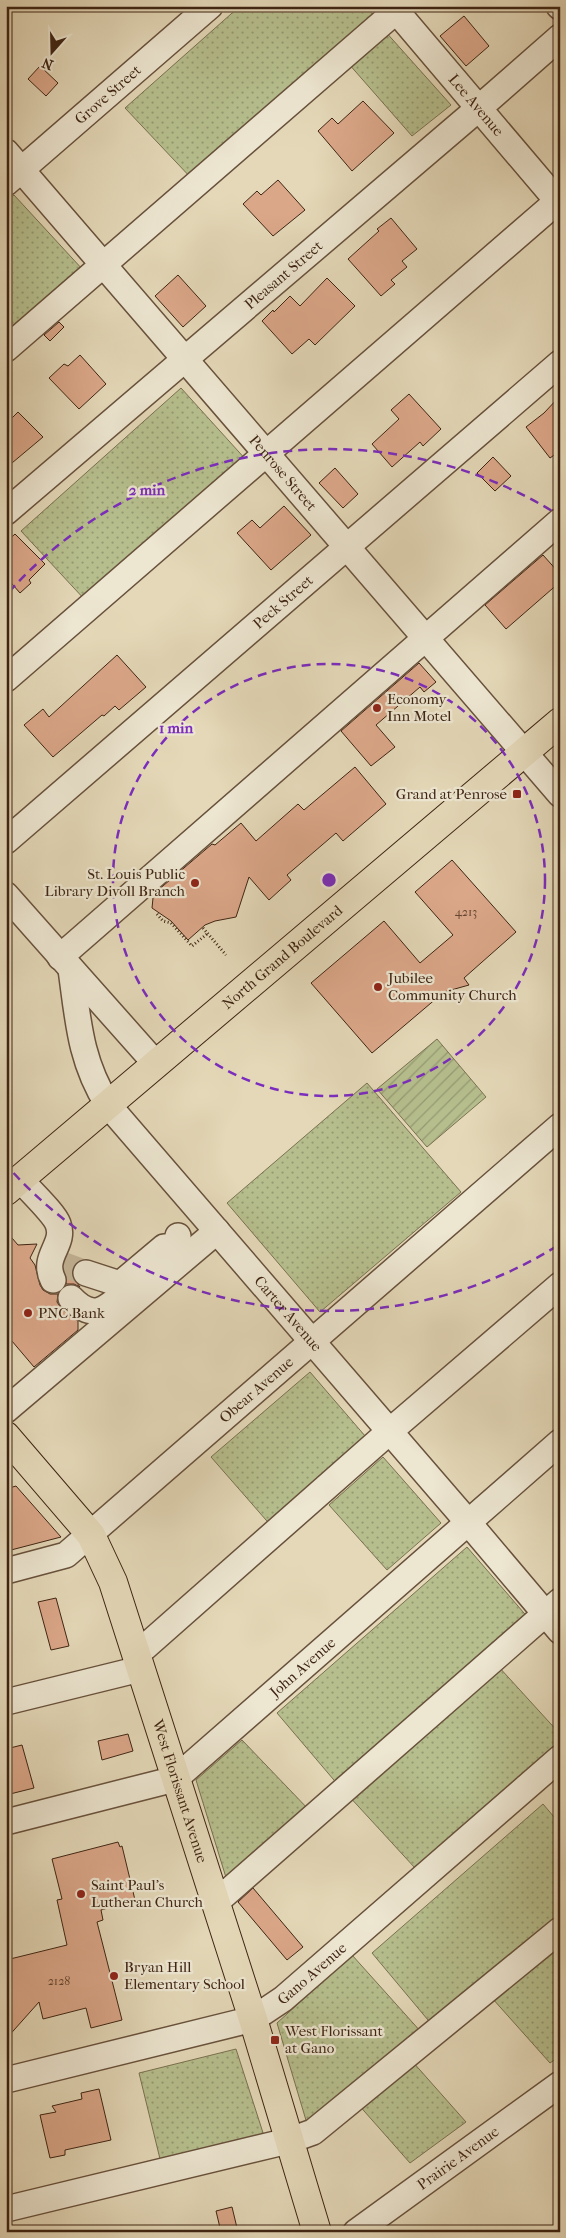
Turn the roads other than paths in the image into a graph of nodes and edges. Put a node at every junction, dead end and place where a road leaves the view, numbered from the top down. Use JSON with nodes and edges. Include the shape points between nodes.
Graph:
{"nodes":[{"id":1,"x":210,"y":6,"type":"edge"},
{"id":2,"x":394,"y":9,"type":"edge"},
{"id":3,"x":560,"y":37,"type":"edge"},
{"id":4,"x":479,"y":108,"type":"junction"},
{"id":5,"x":12,"y":168,"type":"edge"},
{"id":6,"x":559,"y":201,"type":"edge"},
{"id":7,"x":103,"y":263,"type":"junction"},
{"id":8,"x":6,"y":348,"type":"edge"},
{"id":9,"x":186,"y":358,"type":"junction"},
{"id":10,"x":560,"y":363,"type":"edge"},
{"id":11,"x":265,"y":455,"type":"junction"},
{"id":12,"x":6,"y":512,"type":"edge"},
{"id":13,"x":560,"y":521,"type":"edge"},
{"id":14,"x":346,"y":548,"type":"junction"},
{"id":15,"x":426,"y":639,"type":"junction"},
{"id":16,"x":6,"y":679,"type":"edge"},
{"id":17,"x":560,"y":722,"type":"edge"},
{"id":18,"x":523,"y":752,"type":"junction"},
{"id":19,"x":558,"y":790,"type":"edge"},
{"id":20,"x":6,"y":841,"type":"edge"},
{"id":21,"x":6,"y":895,"type":"edge"},
{"id":22,"x":65,"y":963,"type":"junction"},
{"id":23,"x":156,"y":1064,"type":"junction"},
{"id":24,"x":108,"y":1105,"type":"junction"},
{"id":25,"x":560,"y":1126,"type":"edge"},
{"id":26,"x":13,"y":1185,"type":"edge"},
{"id":27,"x":209,"y":1223,"type":"junction"},
{"id":28,"x":178,"y":1236,"type":"junction"},
{"id":29,"x":55,"y":1266,"type":"dead end"},
{"id":30,"x":86,"y":1272,"type":"tunnel mouth"},
{"id":31,"x":560,"y":1285,"type":"edge"},
{"id":32,"x":71,"y":1298,"type":"dead end"},
{"id":33,"x":312,"y":1342,"type":"junction"},
{"id":34,"x":6,"y":1410,"type":"edge"},
{"id":35,"x":390,"y":1431,"type":"junction"},
{"id":36,"x":7,"y":1438,"type":"edge"},
{"id":37,"x":560,"y":1442,"type":"edge"},
{"id":38,"x":467,"y":1521,"type":"junction"},
{"id":39,"x":92,"y":1535,"type":"junction"},
{"id":40,"x":6,"y":1571,"type":"edge"},
{"id":41,"x":555,"y":1615,"type":"edge"},
{"id":42,"x":138,"y":1662,"type":"junction"},
{"id":43,"x":6,"y":1702,"type":"edge"},
{"id":44,"x":560,"y":1758,"type":"edge"},
{"id":45,"x":175,"y":1779,"type":"junction"},
{"id":46,"x":6,"y":1822,"type":"edge"},
{"id":47,"x":216,"y":1903,"type":"junction"},
{"id":48,"x":560,"y":1930,"type":"edge"},
{"id":49,"x":253,"y":2019,"type":"junction"},
{"id":50,"x":6,"y":2080,"type":"edge"},
{"id":51,"x":560,"y":2084,"type":"edge"},
{"id":52,"x":288,"y":2140,"type":"junction"},
{"id":53,"x":6,"y":2209,"type":"edge"},
{"id":54,"x":317,"y":2232,"type":"edge"},
{"id":55,"x":356,"y":2232,"type":"edge"}],
"edges":[{"from":1,"to":5,"type":"street","name":"Grove Street"},
{"from":2,"to":4,"type":"street","name":"Lee Avenue"},
{"from":2,"to":7,"type":"street"},
{"from":3,"to":4,"type":"street","name":"Pleasant Street"},
{"from":4,"to":6,"type":"street","name":"Lee Avenue"},
{"from":4,"to":9,"type":"street","name":"Pleasant Street"},
{"from":5,"to":7,"type":"street","name":"Penrose Street"},
{"from":6,"to":11,"type":"street"},
{"from":7,"to":8,"type":"street"},
{"from":7,"to":9,"type":"street","name":"Penrose Street"},
{"from":9,"to":11,"type":"street","name":"Penrose Street"},
{"from":9,"to":12,"type":"street","name":"Pleasant Street"},
{"from":10,"to":14,"type":"street","name":"Peck Street"},
{"from":11,"to":14,"type":"street","name":"Penrose Street"},
{"from":11,"to":16,"type":"street"},
{"from":13,"to":15,"type":"street"},
{"from":14,"to":15,"type":"street","name":"Penrose Street"},
{"from":14,"to":20,"type":"street","name":"Peck Street"},
{"from":15,"to":18,"type":"street","name":"Penrose Street"},
{"from":15,"to":22,"type":"street"},
{"from":17,"to":18,"type":"main road","name":"North Grand Boulevard"},
{"from":18,"to":19,"type":"street","name":"Penrose Street"},
{"from":18,"to":23,"type":"main road","name":"North Grand Boulevard"},
{"from":21,"to":22,"type":"street"},
{"from":22,"to":23,"type":"street"},
{"from":22,"to":24,"type":"street","name":"Carter Avenue","via":[[84,1051],[95,1085]]},
{"from":23,"to":24,"type":"main road","name":"North Grand Boulevard"},
{"from":24,"to":26,"type":"main road","name":"North Grand Boulevard"},
{"from":24,"to":27,"type":"street","name":"Carter Avenue"},
{"from":25,"to":33,"type":"street","name":"Obear Avenue"},
{"from":26,"to":29,"type":"street","via":[[57,1222],[60,1237]]},
{"from":27,"to":28,"type":"street"},
{"from":27,"to":33,"type":"street","name":"Carter Avenue"},
{"from":27,"to":34,"type":"street"},
{"from":28,"to":30,"type":"street","via":[[120,1284]]},
{"from":28,"to":32,"type":"street","via":[[172,1254],[106,1309],[88,1311]]},
{"from":31,"to":35,"type":"street"},
{"from":33,"to":35,"type":"street","name":"Carter Avenue"},
{"from":33,"to":39,"type":"street","name":"Obear Avenue"},
{"from":35,"to":38,"type":"street","name":"Carter Avenue"},
{"from":35,"to":42,"type":"street"},
{"from":36,"to":39,"type":"main road","name":"West Florissant Avenue"},
{"from":37,"to":38,"type":"street","name":"John Avenue"},
{"from":38,"to":41,"type":"street","name":"Carter Avenue"},
{"from":38,"to":45,"type":"street","name":"John Avenue"},
{"from":39,"to":40,"type":"street","name":"Obear Avenue","via":[[66,1555]]},
{"from":39,"to":42,"type":"main road","name":"West Florissant Avenue","via":[[113,1582]]},
{"from":41,"to":47,"type":"street"},
{"from":42,"to":43,"type":"street"},
{"from":42,"to":45,"type":"main road","name":"West Florissant Avenue"},
{"from":44,"to":49,"type":"street","name":"Gano Avenue","via":[[290,1993]]},
{"from":45,"to":46,"type":"street","name":"John Avenue"},
{"from":45,"to":47,"type":"main road","name":"West Florissant Avenue"},
{"from":47,"to":49,"type":"main road","name":"West Florissant Avenue"},
{"from":48,"to":52,"type":"street","via":[[313,2132]]},
{"from":49,"to":50,"type":"street","name":"Gano Avenue"},
{"from":49,"to":52,"type":"main road","name":"West Florissant Avenue"},
{"from":51,"to":55,"type":"street","name":"Prairie Avenue"},
{"from":52,"to":53,"type":"street"},
{"from":52,"to":54,"type":"main road","name":"West Florissant Avenue"}]}
